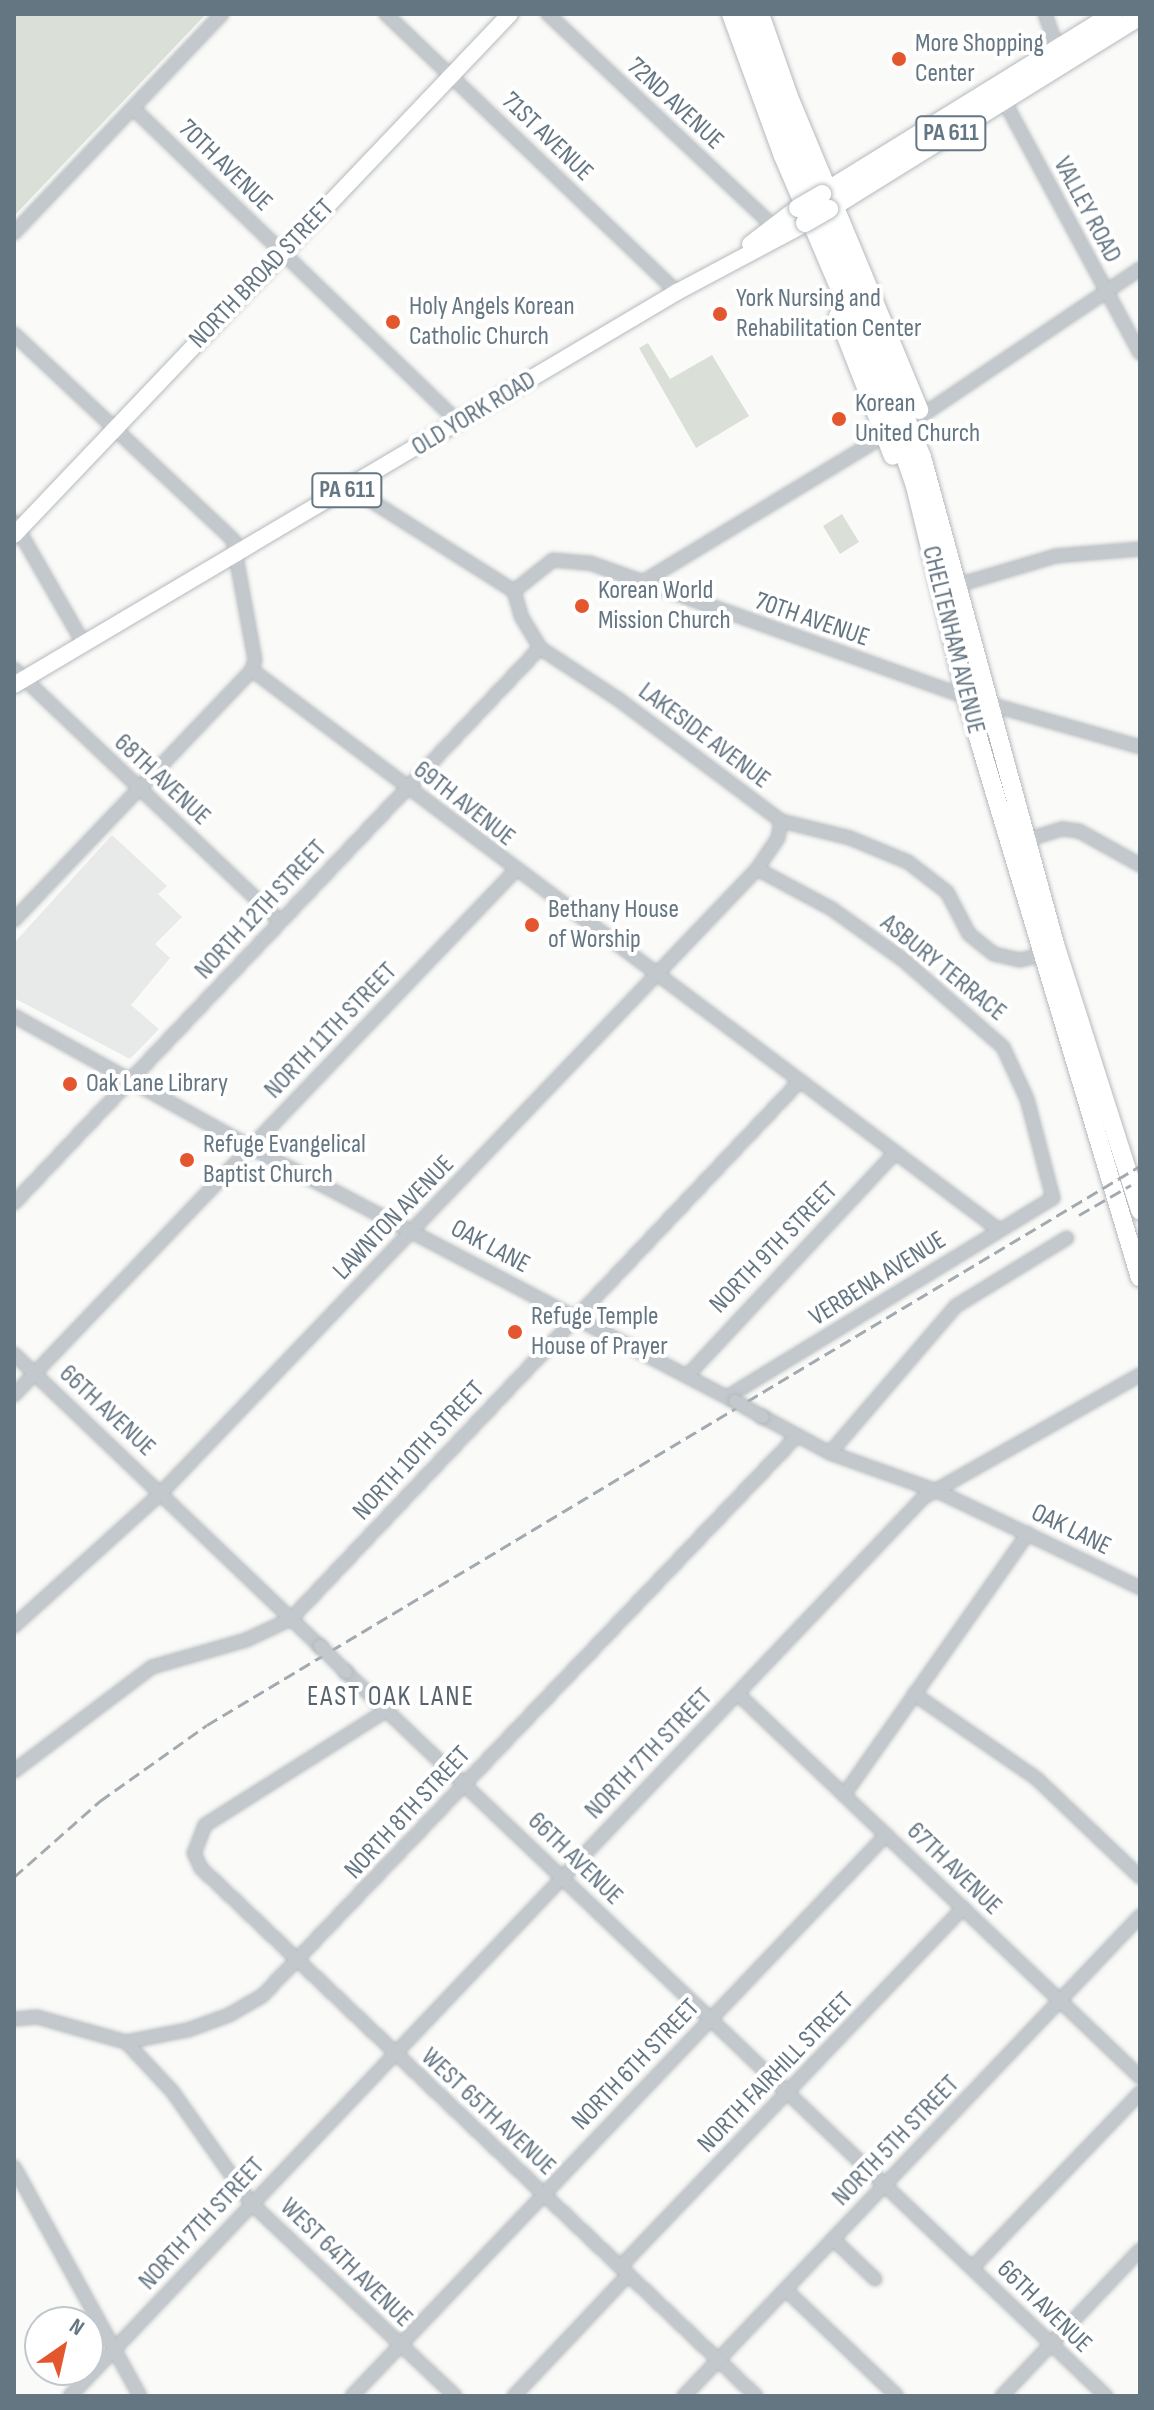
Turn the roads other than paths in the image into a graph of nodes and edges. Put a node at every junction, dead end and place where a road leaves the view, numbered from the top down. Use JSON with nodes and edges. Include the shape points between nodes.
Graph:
{"nodes":[{"id":1,"x":222,"y":14,"type":"edge"},
{"id":2,"x":386,"y":14,"type":"edge"},
{"id":3,"x":510,"y":14,"type":"edge"},
{"id":4,"x":548,"y":14,"type":"edge"},
{"id":5,"x":721,"y":14,"type":"edge"},
{"id":6,"x":731,"y":14,"type":"edge"},
{"id":7,"x":745,"y":14,"type":"edge"},
{"id":8,"x":760,"y":14,"type":"edge"},
{"id":9,"x":1045,"y":14,"type":"edge"},
{"id":10,"x":1114,"y":14,"type":"edge"},
{"id":11,"x":1140,"y":16,"type":"edge"},
{"id":12,"x":1060,"y":56,"type":"junction"},
{"id":13,"x":452,"y":75,"type":"junction"},
{"id":14,"x":1000,"y":94,"type":"junction"},
{"id":15,"x":133,"y":108,"type":"junction"},
{"id":16,"x":828,"y":200,"type":"junction"},
{"id":17,"x":799,"y":217,"type":"junction"},
{"id":18,"x":772,"y":225,"type":"junction"},
{"id":19,"x":14,"y":233,"type":"edge"},
{"id":20,"x":283,"y":252,"type":"junction"},
{"id":21,"x":727,"y":263,"type":"junction"},
{"id":22,"x":1140,"y":269,"type":"edge"},
{"id":23,"x":677,"y":292,"type":"junction"},
{"id":24,"x":1105,"y":292,"type":"junction"},
{"id":25,"x":14,"y":334,"type":"edge"},
{"id":26,"x":1140,"y":353,"type":"edge"},
{"id":27,"x":921,"y":416,"type":"junction"},
{"id":28,"x":459,"y":423,"type":"junction"},
{"id":29,"x":115,"y":428,"type":"junction"},
{"id":30,"x":885,"y":435,"type":"junction"},
{"id":31,"x":351,"y":488,"type":"junction"},
{"id":32,"x":16,"y":529,"type":"edge"},
{"id":33,"x":946,"y":530,"type":"junction"},
{"id":34,"x":1140,"y":549,"type":"edge"},
{"id":35,"x":237,"y":554,"type":"junction"},
{"id":36,"x":932,"y":560,"type":"junction"},
{"id":37,"x":641,"y":583,"type":"junction"},
{"id":38,"x":958,"y":585,"type":"junction"},
{"id":39,"x":514,"y":591,"type":"junction"},
{"id":40,"x":84,"y":644,"type":"junction"},
{"id":41,"x":540,"y":648,"type":"junction"},
{"id":42,"x":252,"y":670,"type":"junction"},
{"id":43,"x":18,"y":678,"type":"edge"},
{"id":44,"x":966,"y":697,"type":"junction"},
{"id":45,"x":988,"y":703,"type":"junction"},
{"id":46,"x":1140,"y":747,"type":"edge"},
{"id":47,"x":407,"y":787,"type":"junction"},
{"id":48,"x":138,"y":788,"type":"junction"},
{"id":49,"x":781,"y":821,"type":"junction"},
{"id":50,"x":1026,"y":840,"type":"junction"},
{"id":51,"x":1140,"y":865,"type":"edge"},
{"id":52,"x":757,"y":869,"type":"junction"},
{"id":53,"x":515,"y":871,"type":"junction"},
{"id":54,"x":14,"y":920,"type":"edge"},
{"id":55,"x":280,"y":921,"type":"junction"},
{"id":56,"x":1049,"y":953,"type":"junction"},
{"id":57,"x":656,"y":975,"type":"junction"},
{"id":58,"x":14,"y":1016,"type":"edge"},
{"id":59,"x":130,"y":1079,"type":"junction"},
{"id":60,"x":800,"y":1081,"type":"junction"},
{"id":61,"x":250,"y":1147,"type":"junction"},
{"id":62,"x":896,"y":1152,"type":"junction"},
{"id":63,"x":1053,"y":1198,"type":"joint"},
{"id":64,"x":14,"y":1203,"type":"edge"},
{"id":65,"x":1140,"y":1211,"type":"edge"},
{"id":66,"x":999,"y":1230,"type":"junction"},
{"id":67,"x":412,"y":1231,"type":"junction"},
{"id":68,"x":1067,"y":1238,"type":"dead end"},
{"id":69,"x":1140,"y":1278,"type":"edge"},
{"id":70,"x":576,"y":1317,"type":"junction"},
{"id":71,"x":14,"y":1354,"type":"edge"},
{"id":72,"x":35,"y":1373,"type":"junction"},
{"id":73,"x":1140,"y":1375,"type":"edge"},
{"id":74,"x":687,"y":1376,"type":"junction"},
{"id":75,"x":14,"y":1395,"type":"edge"},
{"id":76,"x":731,"y":1399,"type":"junction"},
{"id":77,"x":798,"y":1435,"type":"junction"},
{"id":78,"x":830,"y":1453,"type":"junction"},
{"id":79,"x":937,"y":1491,"type":"junction"},
{"id":80,"x":161,"y":1493,"type":"junction"},
{"id":81,"x":1028,"y":1533,"type":"junction"},
{"id":82,"x":1140,"y":1588,"type":"edge"},
{"id":83,"x":291,"y":1619,"type":"junction"},
{"id":84,"x":14,"y":1626,"type":"edge"},
{"id":85,"x":738,"y":1694,"type":"junction"},
{"id":86,"x":914,"y":1694,"type":"junction"},
{"id":87,"x":387,"y":1710,"type":"junction"},
{"id":88,"x":17,"y":1764,"type":"edge"},
{"id":89,"x":465,"y":1785,"type":"junction"},
{"id":90,"x":844,"y":1795,"type":"junction"},
{"id":91,"x":886,"y":1835,"type":"junction"},
{"id":92,"x":562,"y":1877,"type":"junction"},
{"id":93,"x":1140,"y":1877,"type":"edge"},
{"id":94,"x":963,"y":1908,"type":"junction"},
{"id":95,"x":1137,"y":1923,"type":"edge"},
{"id":96,"x":297,"y":1963,"type":"junction"},
{"id":97,"x":1060,"y":2001,"type":"junction"},
{"id":98,"x":14,"y":2019,"type":"edge"},
{"id":99,"x":711,"y":2019,"type":"junction"},
{"id":100,"x":126,"y":2042,"type":"junction"},
{"id":101,"x":394,"y":2054,"type":"junction"},
{"id":102,"x":1140,"y":2077,"type":"edge"},
{"id":103,"x":788,"y":2093,"type":"junction"},
{"id":104,"x":1140,"y":2093,"type":"edge"},
{"id":105,"x":14,"y":2167,"type":"edge"},
{"id":106,"x":885,"y":2185,"type":"junction"},
{"id":107,"x":543,"y":2194,"type":"junction"},
{"id":108,"x":251,"y":2203,"type":"junction"},
{"id":109,"x":833,"y":2239,"type":"junction"},
{"id":110,"x":1140,"y":2250,"type":"edge"},
{"id":111,"x":972,"y":2268,"type":"junction"},
{"id":112,"x":624,"y":2271,"type":"junction"},
{"id":113,"x":875,"y":2279,"type":"dead end"},
{"id":114,"x":786,"y":2290,"type":"junction"},
{"id":115,"x":1051,"y":2344,"type":"junction"},
{"id":116,"x":400,"y":2345,"type":"junction"},
{"id":117,"x":115,"y":2349,"type":"junction"},
{"id":118,"x":718,"y":2360,"type":"junction"},
{"id":119,"x":70,"y":2396,"type":"edge"},
{"id":120,"x":140,"y":2396,"type":"edge"},
{"id":121,"x":352,"y":2396,"type":"edge"},
{"id":122,"x":455,"y":2396,"type":"edge"},
{"id":123,"x":514,"y":2396,"type":"edge"},
{"id":124,"x":684,"y":2396,"type":"edge"},
{"id":125,"x":756,"y":2396,"type":"edge"},
{"id":126,"x":897,"y":2396,"type":"edge"},
{"id":127,"x":1002,"y":2396,"type":"edge"},
{"id":128,"x":1106,"y":2396,"type":"edge"}],
"edges":[{"from":1,"to":15,"type":"street"},
{"from":2,"to":13,"type":"street","name":"71ST AVENUE"},
{"from":3,"to":13,"type":"main road","name":"NORTH BROAD STREET"},
{"from":4,"to":18,"type":"street","name":"72ND AVENUE"},
{"from":5,"to":17,"type":"highway"},
{"from":6,"to":36,"type":"highway","name":"CHELTENHAM AVENUE","via":[[783,156],[882,391],[915,486]]},
{"from":7,"to":33,"type":"highway","name":"CHELTENHAM AVENUE","via":[[801,165],[901,399]]},
{"from":8,"to":16,"type":"highway"},
{"from":9,"to":12,"type":"street"},
{"from":10,"to":12,"type":"highway","name":"OLD YORK ROAD","number":"PA 611"},
{"from":11,"to":12,"type":"highway","name":"OLD YORK ROAD","number":"PA 611"},
{"from":12,"to":14,"type":"highway","name":"OLD YORK ROAD","number":"PA 611"},
{"from":13,"to":20,"type":"main road","name":"NORTH BROAD STREET"},
{"from":13,"to":23,"type":"street","name":"71ST AVENUE"},
{"from":14,"to":16,"type":"highway","name":"OLD YORK ROAD","number":"PA 611"},
{"from":14,"to":24,"type":"street","name":"VALLEY ROAD"},
{"from":15,"to":19,"type":"street"},
{"from":15,"to":20,"type":"street","name":"70TH AVENUE"},
{"from":16,"to":17,"type":"highway","name":"OLD YORK ROAD","number":"PA 611","bridge":true},
{"from":16,"to":27,"type":"highway"},
{"from":17,"to":18,"type":"main road","name":"OLD YORK ROAD","number":"PA 611"},
{"from":17,"to":21,"type":"main road","name":"OLD YORK ROAD","number":"PA 611"},
{"from":17,"to":30,"type":"highway"},
{"from":18,"to":21,"type":"main road","name":"OLD YORK ROAD","number":"PA 611"},
{"from":20,"to":28,"type":"street","name":"70TH AVENUE"},
{"from":20,"to":29,"type":"main road","name":"NORTH BROAD STREET"},
{"from":21,"to":23,"type":"main road","name":"OLD YORK ROAD","number":"PA 611"},
{"from":22,"to":24,"type":"street"},
{"from":23,"to":28,"type":"main road","name":"OLD YORK ROAD","number":"PA 611"},
{"from":24,"to":26,"type":"street","name":"VALLEY ROAD"},
{"from":24,"to":27,"type":"street"},
{"from":25,"to":29,"type":"street"},
{"from":27,"to":33,"type":"highway"},
{"from":28,"to":31,"type":"main road","name":"OLD YORK ROAD","number":"PA 611"},
{"from":29,"to":32,"type":"main road","name":"NORTH BROAD STREET"},
{"from":29,"to":35,"type":"street","via":[[233,540]]},
{"from":30,"to":36,"type":"highway"},
{"from":30,"to":37,"type":"street"},
{"from":31,"to":35,"type":"main road","name":"OLD YORK ROAD","number":"PA 611"},
{"from":31,"to":39,"type":"street"},
{"from":32,"to":40,"type":"street"},
{"from":33,"to":38,"type":"highway","name":"CHELTENHAM AVENUE"},
{"from":34,"to":38,"type":"street","via":[[1055,556]]},
{"from":35,"to":40,"type":"main road","name":"OLD YORK ROAD","number":"PA 611"},
{"from":35,"to":42,"type":"street","via":[[255,660]]},
{"from":36,"to":44,"type":"highway","name":"CHELTENHAM AVENUE"},
{"from":37,"to":39,"type":"street","name":"70TH AVENUE","via":[[590,563],[553,560]]},
{"from":37,"to":44,"type":"street","name":"70TH AVENUE"},
{"from":38,"to":45,"type":"highway","name":"CHELTENHAM AVENUE"},
{"from":39,"to":41,"type":"street","name":"LAKESIDE AVENUE","via":[[521,616]]},
{"from":40,"to":43,"type":"main road","name":"OLD YORK ROAD","number":"PA 611"},
{"from":41,"to":47,"type":"street","name":"NORTH 12TH STREET"},
{"from":41,"to":49,"type":"street","name":"LAKESIDE AVENUE","via":[[596,683]]},
{"from":42,"to":47,"type":"street","name":"69TH AVENUE"},
{"from":42,"to":48,"type":"street"},
{"from":43,"to":48,"type":"street","name":"68TH AVENUE"},
{"from":44,"to":45,"type":"street","name":"70TH AVENUE"},
{"from":44,"to":56,"type":"highway","name":"CHELTENHAM AVENUE"},
{"from":45,"to":46,"type":"street","name":"70TH AVENUE"},
{"from":45,"to":50,"type":"highway","name":"CHELTENHAM AVENUE"},
{"from":47,"to":53,"type":"street","name":"69TH AVENUE"},
{"from":47,"to":55,"type":"street","name":"NORTH 12TH STREET"},
{"from":48,"to":54,"type":"street"},
{"from":48,"to":55,"type":"street","name":"68TH AVENUE"},
{"from":49,"to":52,"type":"street","name":"LAWNTON AVENUE","via":[[778,838]]},
{"from":49,"to":56,"type":"street","name":"LAKESIDE AVENUE","via":[[850,838],[908,862],[947,892],[969,934],[987,951],[1015,960]]},
{"from":50,"to":51,"type":"street","via":[[1063,829],[1079,831]]},
{"from":50,"to":56,"type":"highway","name":"CHELTENHAM AVENUE"},
{"from":52,"to":57,"type":"street","name":"LAWNTON AVENUE"},
{"from":52,"to":63,"type":"street","name":"ASBURY TERRACE","via":[[832,909],[902,959],[1003,1047],[1027,1099]]},
{"from":53,"to":57,"type":"street","name":"69TH AVENUE"},
{"from":53,"to":61,"type":"street","name":"NORTH 11TH STREET"},
{"from":55,"to":59,"type":"street","name":"NORTH 12TH STREET"},
{"from":56,"to":65,"type":"highway","name":"CHELTENHAM AVENUE"},
{"from":56,"to":69,"type":"highway","name":"CHELTENHAM AVENUE"},
{"from":57,"to":60,"type":"street","name":"69TH AVENUE"},
{"from":57,"to":67,"type":"street","name":"LAWNTON AVENUE"},
{"from":58,"to":59,"type":"street","name":"OAK LANE"},
{"from":59,"to":61,"type":"street","name":"OAK LANE"},
{"from":59,"to":64,"type":"street","name":"NORTH 12TH STREET"},
{"from":60,"to":62,"type":"street","name":"69TH AVENUE"},
{"from":60,"to":70,"type":"street","name":"NORTH 10TH STREET"},
{"from":61,"to":67,"type":"street","name":"OAK LANE"},
{"from":61,"to":72,"type":"street","name":"NORTH 11TH STREET"},
{"from":62,"to":66,"type":"street","name":"69TH AVENUE"},
{"from":62,"to":74,"type":"street","name":"NORTH 9TH STREET"},
{"from":63,"to":66,"type":"street","name":"VERBENA AVENUE"},
{"from":66,"to":76,"type":"street","name":"VERBENA AVENUE"},
{"from":67,"to":70,"type":"street","name":"OAK LANE"},
{"from":67,"to":80,"type":"street","name":"LAWNTON AVENUE"},
{"from":68,"to":78,"type":"street","via":[[956,1306]]},
{"from":70,"to":74,"type":"street","name":"OAK LANE"},
{"from":70,"to":83,"type":"street","name":"NORTH 10TH STREET"},
{"from":71,"to":72,"type":"street","name":"66TH AVENUE"},
{"from":72,"to":75,"type":"street","name":"NORTH 11TH STREET"},
{"from":72,"to":80,"type":"street","name":"66TH AVENUE"},
{"from":73,"to":79,"type":"street","name":"NORTH 7TH STREET"},
{"from":74,"to":76,"type":"street","name":"OAK LANE"},
{"from":76,"to":77,"type":"street","name":"OAK LANE","bridge":true},
{"from":77,"to":78,"type":"street","name":"OAK LANE"},
{"from":77,"to":89,"type":"street","name":"NORTH 8TH STREET"},
{"from":78,"to":79,"type":"street","name":"OAK LANE"},
{"from":79,"to":81,"type":"street","name":"OAK LANE"},
{"from":79,"to":85,"type":"street","name":"NORTH 7TH STREET","via":[[918,1503]]},
{"from":80,"to":83,"type":"street","name":"66TH AVENUE"},
{"from":80,"to":84,"type":"street","name":"LAWNTON AVENUE"},
{"from":81,"to":82,"type":"street","name":"OAK LANE"},
{"from":81,"to":86,"type":"street"},
{"from":83,"to":87,"type":"street","name":"66TH AVENUE","bridge":true},
{"from":83,"to":88,"type":"street","name":"NORTH 10TH STREET","via":[[246,1640],[152,1667]]},
{"from":85,"to":90,"type":"street","name":"67TH AVENUE"},
{"from":85,"to":92,"type":"street","name":"NORTH 7TH STREET"},
{"from":86,"to":90,"type":"street"},
{"from":86,"to":93,"type":"street","via":[[1037,1779]]},
{"from":87,"to":89,"type":"street","name":"66TH AVENUE"},
{"from":87,"to":96,"type":"street","name":"WEST 65TH AVENUE","via":[[205,1825],[195,1856],[218,1888]]},
{"from":89,"to":92,"type":"street","name":"66TH AVENUE"},
{"from":89,"to":96,"type":"street","name":"NORTH 8TH STREET"},
{"from":90,"to":91,"type":"street","name":"67TH AVENUE"},
{"from":91,"to":94,"type":"street","name":"67TH AVENUE"},
{"from":91,"to":99,"type":"street","name":"NORTH 6TH STREET"},
{"from":92,"to":99,"type":"street","name":"66TH AVENUE"},
{"from":92,"to":101,"type":"street","name":"NORTH 7TH STREET"},
{"from":94,"to":97,"type":"street","name":"67TH AVENUE"},
{"from":94,"to":103,"type":"street","name":"NORTH FAIRHILL STREET"},
{"from":95,"to":97,"type":"street","name":"NORTH 5TH STREET"},
{"from":96,"to":100,"type":"street","name":"NORTH 8TH STREET","via":[[263,1995],[229,2015]]},
{"from":96,"to":101,"type":"street","name":"WEST 65TH AVENUE"},
{"from":97,"to":102,"type":"street","name":"67TH AVENUE"},
{"from":97,"to":106,"type":"street","name":"NORTH 5TH STREET"},
{"from":98,"to":100,"type":"street","via":[[37,2017]]},
{"from":99,"to":103,"type":"street","name":"66TH AVENUE"},
{"from":99,"to":107,"type":"street","name":"NORTH 6TH STREET"},
{"from":100,"to":108,"type":"street","name":"WEST 64TH AVENUE","via":[[172,2091]]},
{"from":101,"to":107,"type":"street","name":"WEST 65TH AVENUE"},
{"from":101,"to":108,"type":"street","name":"NORTH 7TH STREET"},
{"from":103,"to":106,"type":"street","name":"66TH AVENUE"},
{"from":103,"to":112,"type":"street","name":"NORTH FAIRHILL STREET"},
{"from":104,"to":111,"type":"street"},
{"from":105,"to":117,"type":"street"},
{"from":106,"to":109,"type":"street","name":"NORTH 5TH STREET"},
{"from":106,"to":111,"type":"street","name":"66TH AVENUE"},
{"from":107,"to":112,"type":"street","name":"WEST 65TH AVENUE"},
{"from":107,"to":116,"type":"street","name":"NORTH 6TH STREET"},
{"from":108,"to":116,"type":"street","name":"WEST 64TH AVENUE"},
{"from":108,"to":117,"type":"street","name":"NORTH 7TH STREET"},
{"from":109,"to":113,"type":"street"},
{"from":109,"to":114,"type":"street","name":"NORTH 5TH STREET"},
{"from":110,"to":115,"type":"street"},
{"from":111,"to":115,"type":"street","name":"66TH AVENUE"},
{"from":112,"to":118,"type":"street","name":"WEST 65TH AVENUE"},
{"from":112,"to":123,"type":"street","name":"NORTH FAIRHILL STREET"},
{"from":114,"to":118,"type":"street","name":"NORTH 5TH STREET"},
{"from":114,"to":126,"type":"street"},
{"from":115,"to":127,"type":"street"},
{"from":115,"to":128,"type":"street","name":"66TH AVENUE"},
{"from":116,"to":121,"type":"street","name":"NORTH 6TH STREET"},
{"from":116,"to":122,"type":"street","name":"WEST 64TH AVENUE"},
{"from":117,"to":119,"type":"street","name":"NORTH 7TH STREET"},
{"from":117,"to":120,"type":"street"},
{"from":118,"to":124,"type":"street","name":"NORTH 5TH STREET"},
{"from":118,"to":125,"type":"street","name":"WEST 65TH AVENUE"}]}
